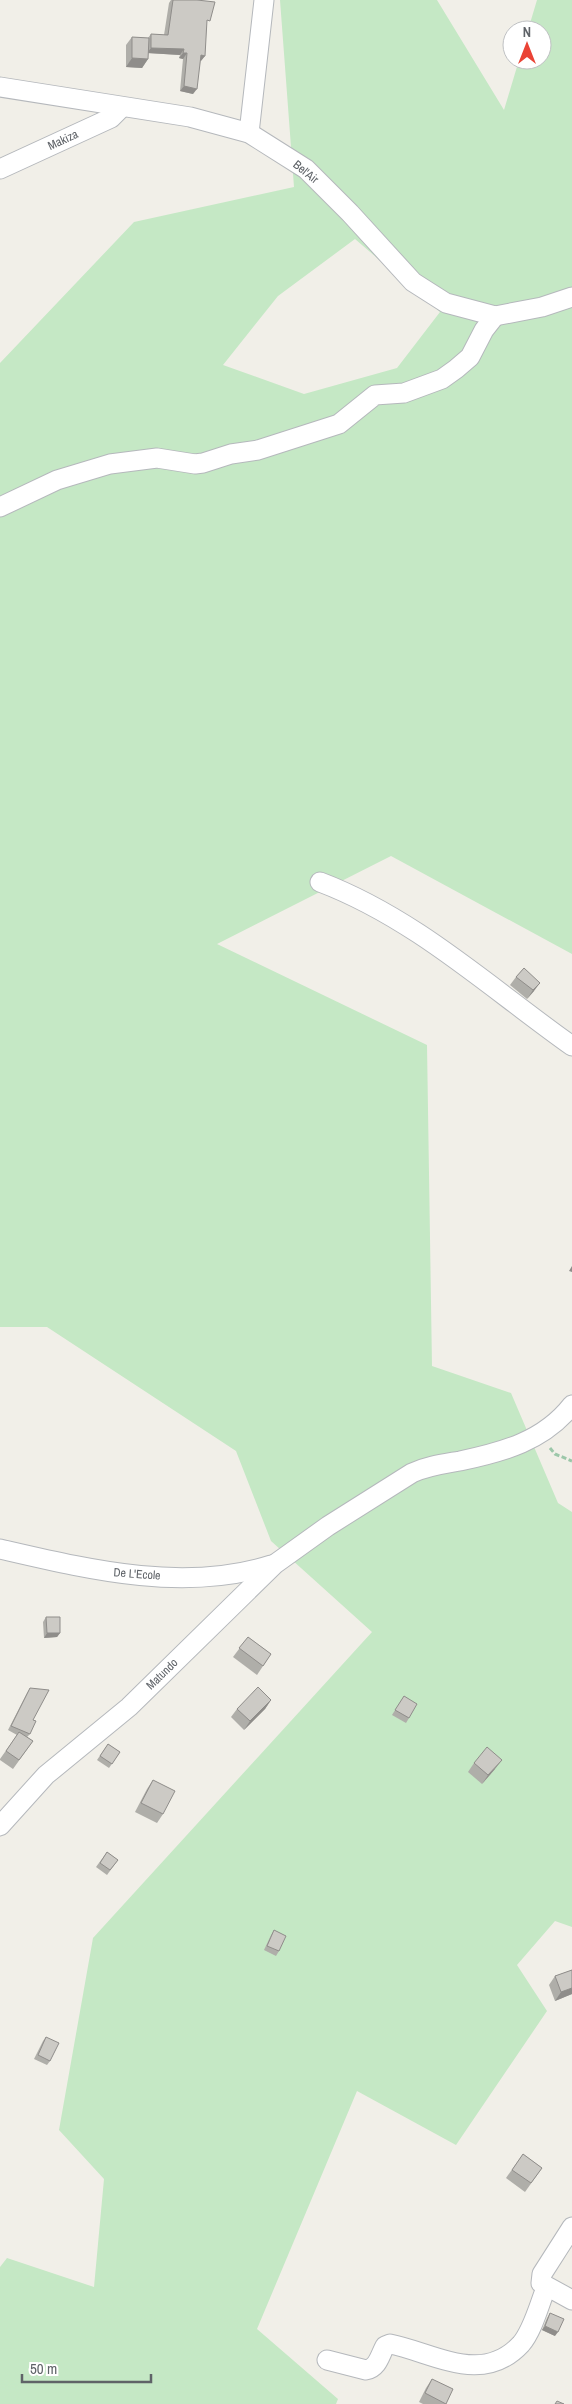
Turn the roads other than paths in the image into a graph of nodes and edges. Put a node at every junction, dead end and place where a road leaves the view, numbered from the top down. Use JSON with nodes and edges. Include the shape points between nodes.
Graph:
{"nodes":[{"id":1,"x":264,"y":0,"type":"edge"},
{"id":2,"x":0,"y":87,"type":"edge"},
{"id":3,"x":122,"y":107,"type":"junction"},
{"id":4,"x":249,"y":133,"type":"junction"},
{"id":5,"x":0,"y":169,"type":"edge"},
{"id":6,"x":572,"y":297,"type":"edge"},
{"id":7,"x":495,"y":316,"type":"junction"},
{"id":8,"x":0,"y":507,"type":"edge"},
{"id":9,"x":320,"y":882,"type":"dead end"},
{"id":10,"x":572,"y":1046,"type":"edge"},
{"id":11,"x":570,"y":1409,"type":"edge"},
{"id":12,"x":0,"y":1549,"type":"edge"},
{"id":13,"x":275,"y":1564,"type":"junction"},
{"id":14,"x":0,"y":1826,"type":"edge"},
{"id":15,"x":572,"y":2227,"type":"edge"},
{"id":16,"x":546,"y":2288,"type":"junction"},
{"id":17,"x":572,"y":2300,"type":"edge"},
{"id":18,"x":328,"y":2360,"type":"dead end"}],
"edges":[{"from":1,"to":4,"type":"street"},
{"from":2,"to":3,"type":"street","name":"Bel'Air"},
{"from":3,"to":4,"type":"street","name":"Bel'Air","via":[[190,117]]},
{"from":3,"to":5,"type":"street","name":"Makiza","via":[[111,118]]},
{"from":4,"to":7,"type":"street","name":"Bel'Air","via":[[306,169],[413,282],[446,303]]},
{"from":6,"to":7,"type":"street","name":"Bel'Air","via":[[542,307]]},
{"from":7,"to":8,"type":"street","via":[[470,357],[442,379],[404,393],[375,394],[339,424],[204,463],[157,458],[110,464],[57,480]]},
{"from":9,"to":10,"type":"street","via":[[415,930]]},
{"from":11,"to":13,"type":"street","name":"Matundo","via":[[540,1435],[490,1455],[425,1467],[328,1526]]},
{"from":12,"to":13,"type":"street","name":"De L'Ecole","via":[[138,1575],[201,1576],[250,1572]]},
{"from":13,"to":14,"type":"street","name":"Matundo","via":[[129,1706],[46,1775]]},
{"from":15,"to":16,"type":"street","via":[[542,2274],[541,2283]]},
{"from":16,"to":17,"type":"street"},
{"from":16,"to":18,"type":"street","via":[[520,2344],[490,2363],[463,2365],[390,2344],[385,2346],[371,2369]]}]}
